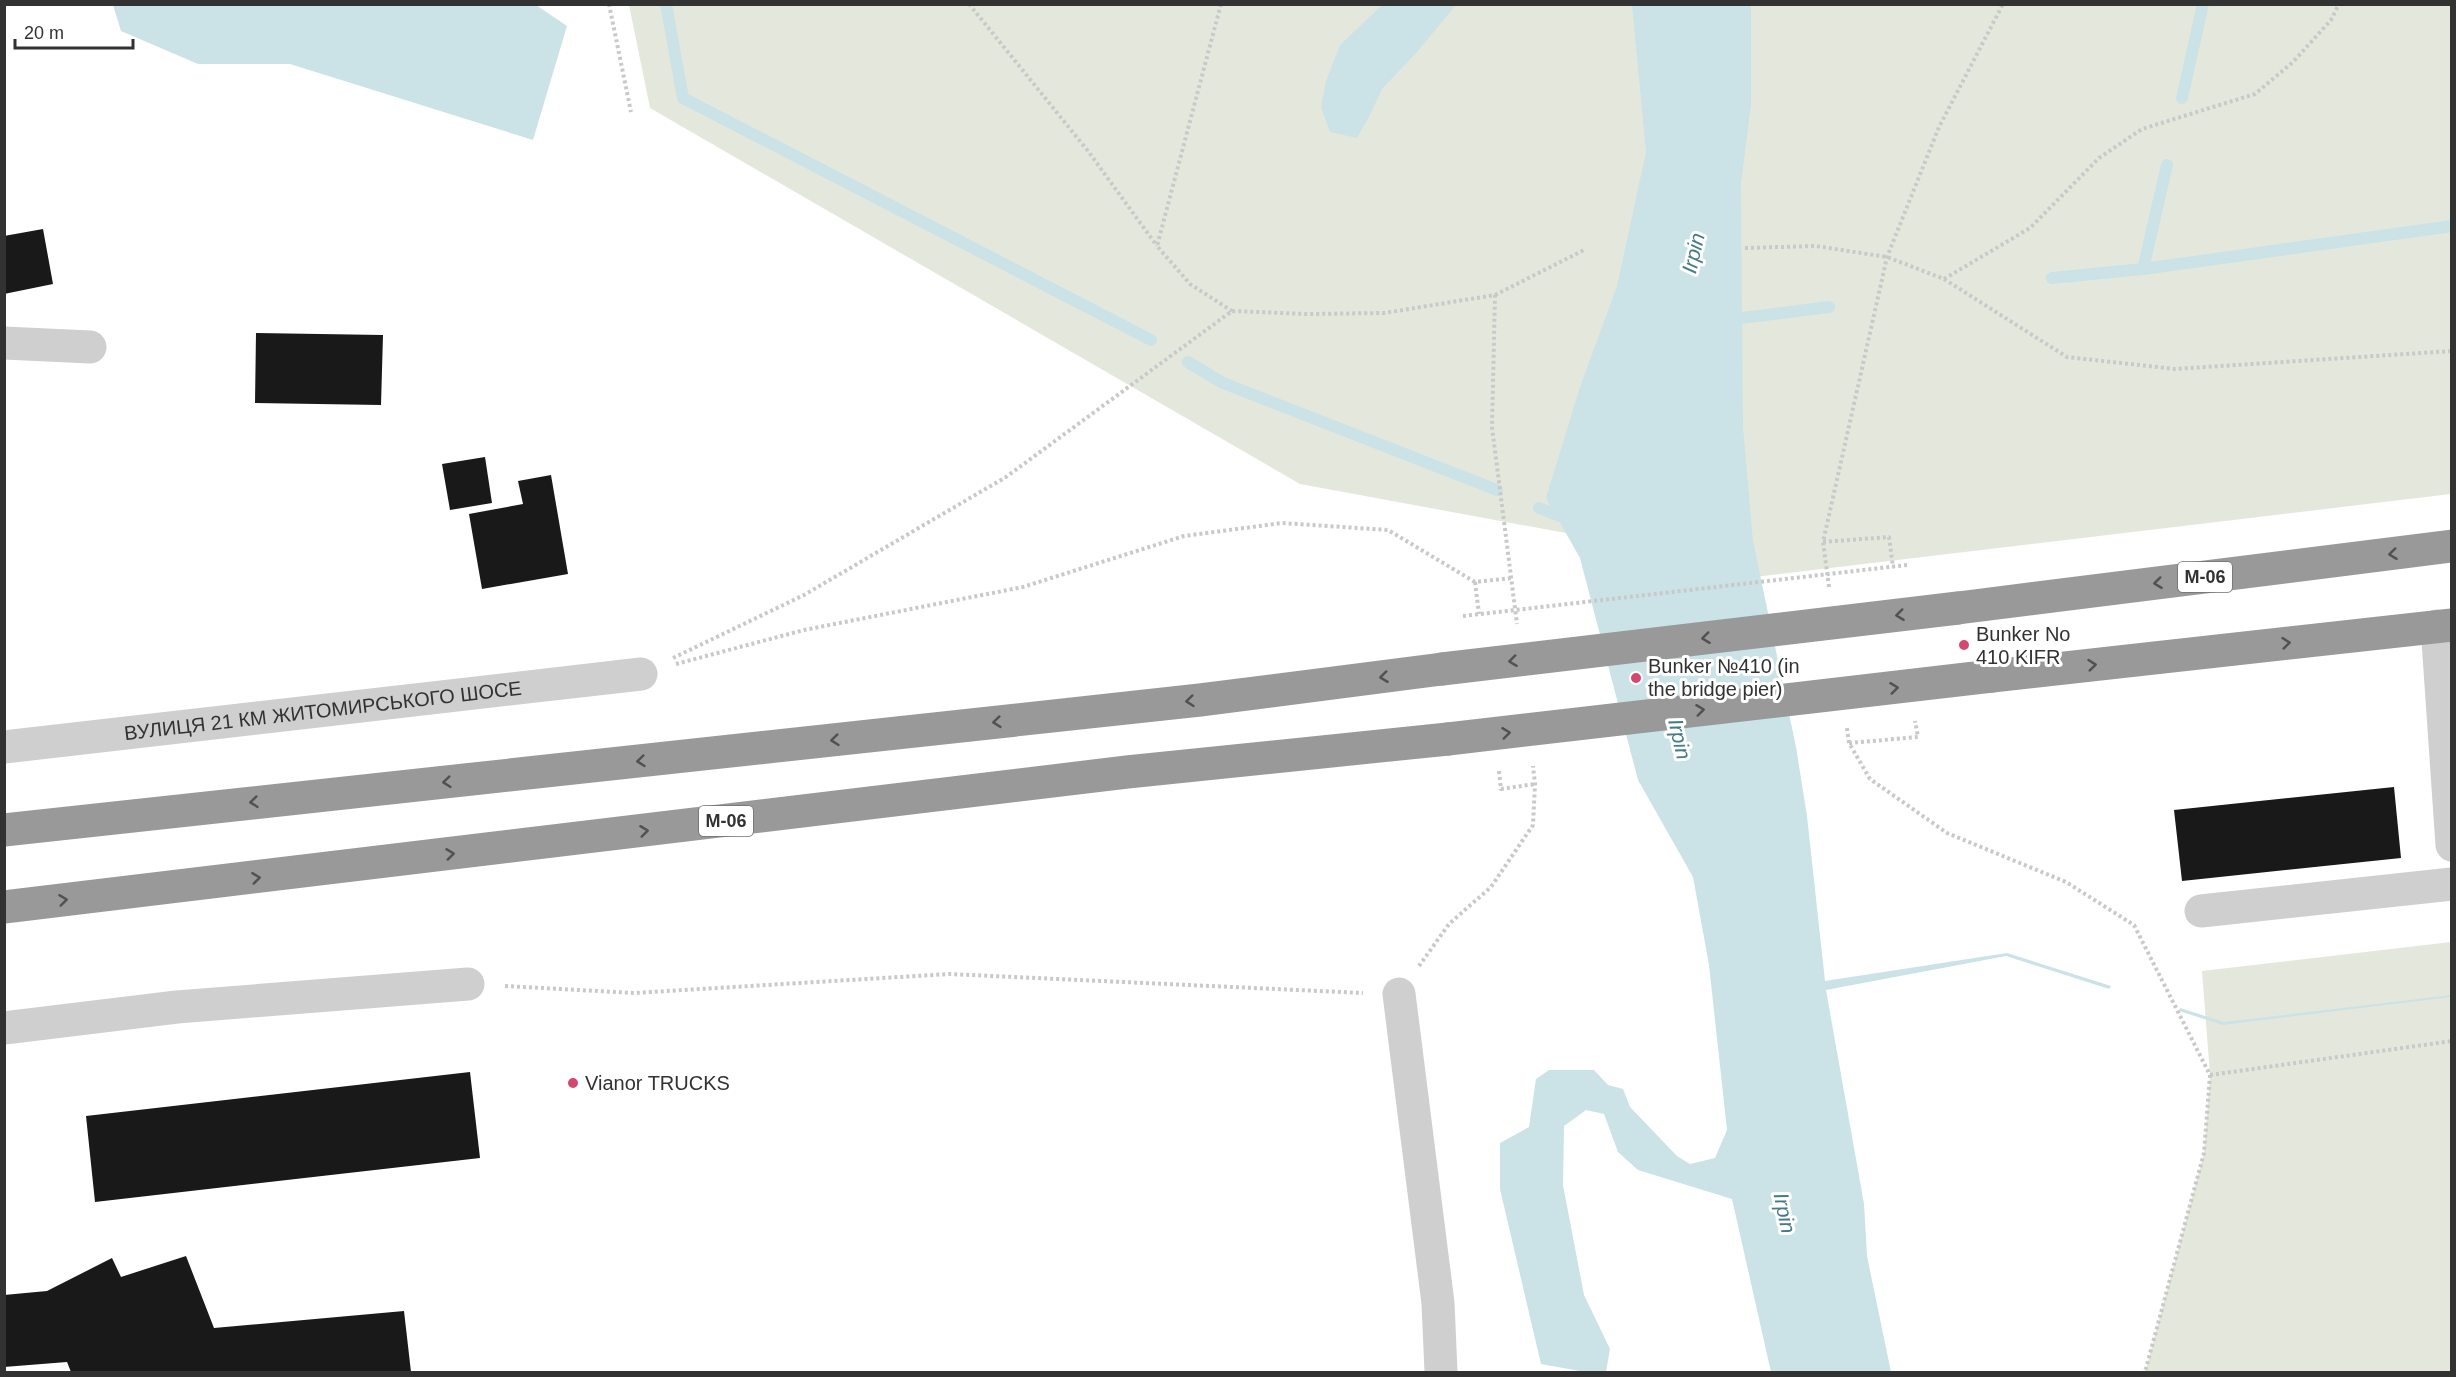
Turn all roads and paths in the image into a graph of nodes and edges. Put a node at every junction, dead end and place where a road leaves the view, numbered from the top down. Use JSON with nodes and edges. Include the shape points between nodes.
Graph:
{"nodes":[{"id":1,"x":609,"y":4,"type":"edge"},
{"id":2,"x":969,"y":4,"type":"edge"},
{"id":3,"x":1221,"y":4,"type":"edge"},
{"id":4,"x":2003,"y":4,"type":"edge"},
{"id":5,"x":2339,"y":4,"type":"edge"},
{"id":6,"x":631,"y":112,"type":"dead end"},
{"id":7,"x":1157,"y":246,"type":"junction"},
{"id":8,"x":1745,"y":248,"type":"dead end"},
{"id":9,"x":1586,"y":249,"type":"dead end"},
{"id":10,"x":1887,"y":257,"type":"junction"},
{"id":11,"x":1944,"y":279,"type":"junction"},
{"id":12,"x":1495,"y":295,"type":"dead end"},
{"id":13,"x":1232,"y":311,"type":"dead end"},
{"id":14,"x":4,"y":343,"type":"edge"},
{"id":15,"x":90,"y":347,"type":"dead end"},
{"id":16,"x":2451,"y":351,"type":"edge"},
{"id":17,"x":1823,"y":542,"type":"junction"},
{"id":18,"x":2451,"y":546,"type":"edge"},
{"id":19,"x":1907,"y":565,"type":"dead end"},
{"id":20,"x":1893,"y":567,"type":"junction"},
{"id":21,"x":1512,"y":579,"type":"dead end"},
{"id":22,"x":1475,"y":582,"type":"junction"},
{"id":23,"x":1829,"y":589,"type":"dead end"},
{"id":24,"x":1479,"y":614,"type":"junction"},
{"id":25,"x":1463,"y":616,"type":"dead end"},
{"id":26,"x":2444,"y":626,"type":"edge"},
{"id":27,"x":640,"y":674,"type":"joint"},
{"id":28,"x":1846,"y":722,"type":"dead end"},
{"id":29,"x":1918,"y":737,"type":"dead end"},
{"id":30,"x":1849,"y":743,"type":"junction"},
{"id":31,"x":4,"y":747,"type":"edge"},
{"id":32,"x":1498,"y":761,"type":"dead end"},
{"id":33,"x":1535,"y":784,"type":"dead end"},
{"id":34,"x":4,"y":830,"type":"edge"},
{"id":35,"x":2451,"y":845,"type":"edge"},
{"id":36,"x":2451,"y":884,"type":"edge"},
{"id":37,"x":4,"y":907,"type":"edge"},
{"id":38,"x":2201,"y":911,"type":"dead end"},
{"id":39,"x":468,"y":984,"type":"dead end"},
{"id":40,"x":1399,"y":994,"type":"dead end"},
{"id":41,"x":4,"y":1028,"type":"edge"},
{"id":42,"x":2451,"y":1041,"type":"edge"},
{"id":43,"x":2210,"y":1075,"type":"junction"},
{"id":44,"x":1441,"y":1372,"type":"edge"},
{"id":45,"x":2145,"y":1372,"type":"edge"}],
"edges":[{"from":1,"to":6,"type":"path"},
{"from":2,"to":7,"type":"path","via":[[1088,151]]},
{"from":3,"to":7,"type":"path"},
{"from":4,"to":10,"type":"path","via":[[1939,127]]},
{"from":5,"to":11,"type":"path","via":[[2331,20],[2293,62],[2255,94],[2142,129],[2099,158],[2030,228]]},
{"from":7,"to":13,"type":"path","via":[[1190,284]]},
{"from":8,"to":10,"type":"path","via":[[1816,246]]},
{"from":9,"to":12,"type":"path"},
{"from":10,"to":11,"type":"path"},
{"from":10,"to":17,"type":"path"},
{"from":11,"to":16,"type":"path","via":[[2067,357],[2175,369]]},
{"from":14,"to":15,"type":"lane"},
{"from":17,"to":20,"type":"path","via":[[1889,537]]},
{"from":17,"to":23,"type":"path"},
{"from":18,"to":34,"type":"highway","number":"М-06","one_way":true,"bridge":true,"via":[[1177,703]]},
{"from":19,"to":20,"type":"path","bridge":true},
{"from":20,"to":24,"type":"path","bridge":true},
{"from":21,"to":22,"type":"path"},
{"from":22,"to":24,"type":"path"},
{"from":22,"to":27,"type":"path","via":[[1388,530],[1282,523],[1184,536],[1023,587],[804,630]]},
{"from":24,"to":25,"type":"path","bridge":true},
{"from":26,"to":35,"type":"lane"},
{"from":37,"to":26,"type":"highway","number":"М-06","one_way":true,"bridge":true,"via":[[1126,772]]},
{"from":27,"to":31,"type":"lane","name":"ВУЛИЦЯ 21 КМ ЖИТОМИРСЬКОГО ШОСЕ"},
{"from":28,"to":30,"type":"path"},
{"from":29,"to":30,"type":"path"},
{"from":30,"to":43,"type":"path","via":[[1870,779],[1947,833],[2066,882],[2134,925]]},
{"from":32,"to":33,"type":"path","via":[[1501,789]]},
{"from":36,"to":38,"type":"lane"},
{"from":39,"to":41,"type":"lane","via":[[177,1007]]},
{"from":40,"to":44,"type":"lane","via":[[1438,1304]]},
{"from":42,"to":43,"type":"path"},
{"from":43,"to":45,"type":"path","via":[[2204,1153]]}]}
